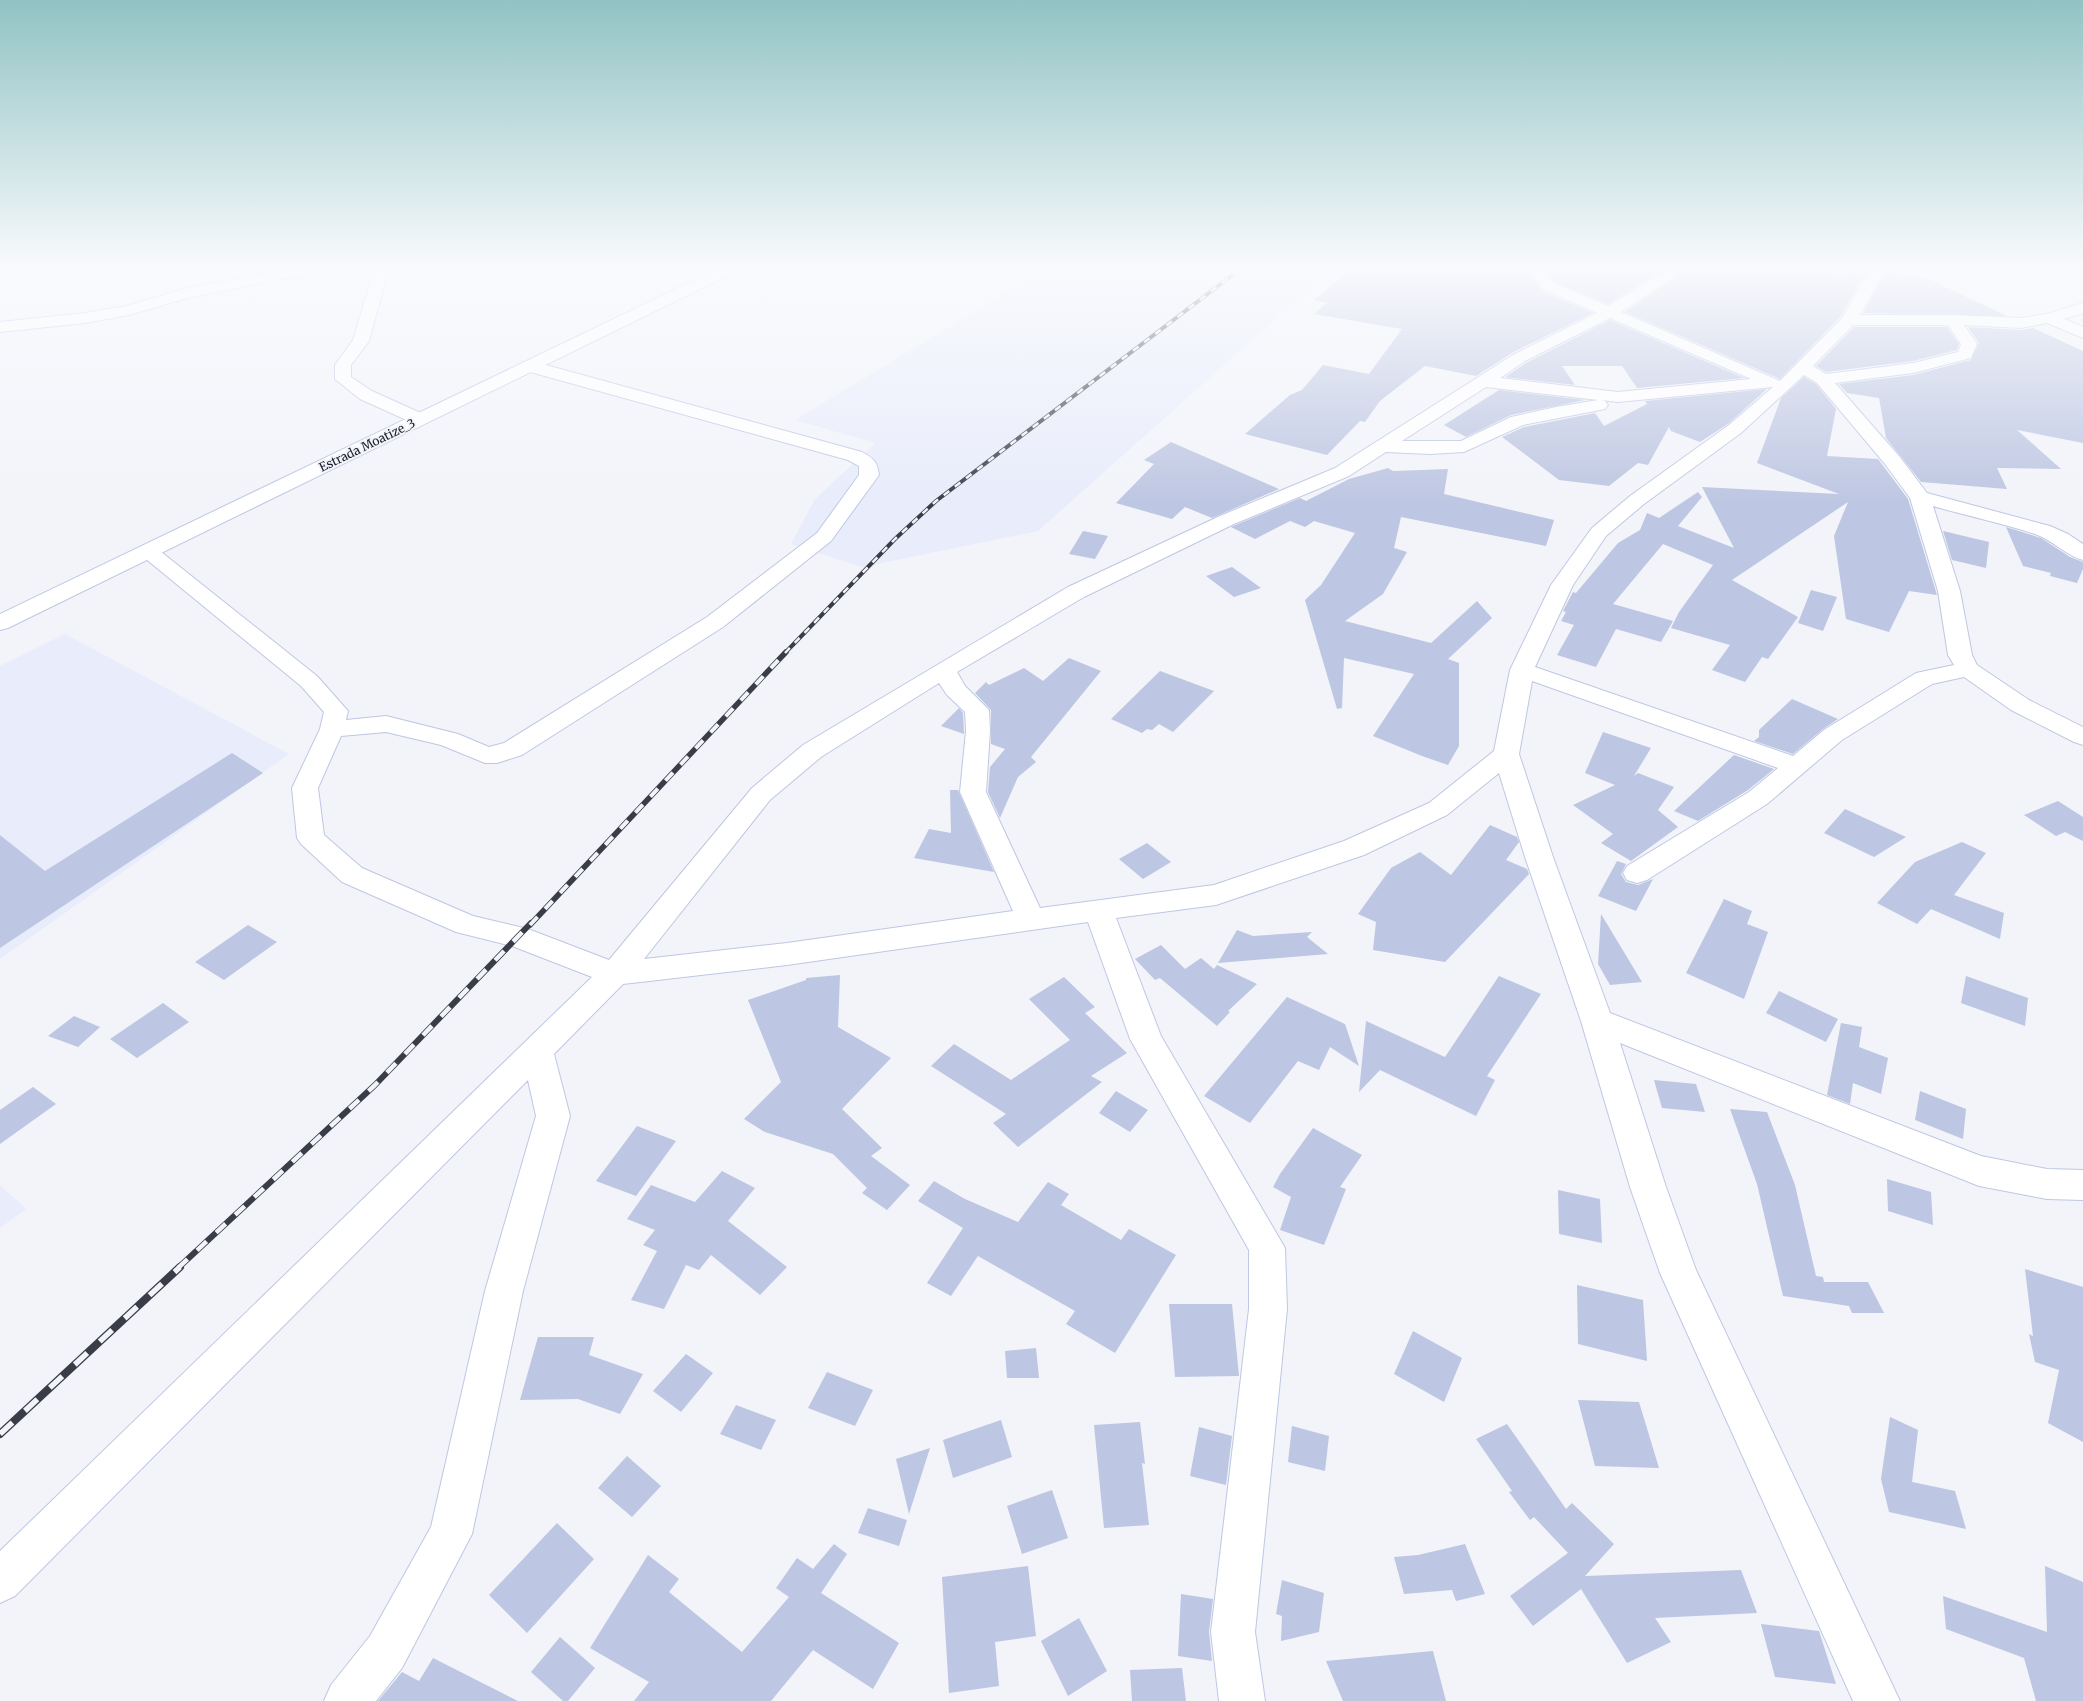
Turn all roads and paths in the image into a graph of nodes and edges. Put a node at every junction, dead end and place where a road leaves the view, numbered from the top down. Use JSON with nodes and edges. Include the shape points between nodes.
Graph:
{"nodes":[{"id":1,"x":357,"y":346,"type":"edge"},
{"id":2,"x":570,"y":346,"type":"edge"},
{"id":3,"x":1542,"y":346,"type":"edge"},
{"id":4,"x":1690,"y":346,"type":"edge"},
{"id":5,"x":1824,"y":346,"type":"edge"},
{"id":6,"x":1968,"y":346,"type":"edge"},
{"id":7,"x":529,"y":366,"type":"junction"},
{"id":8,"x":1803,"y":368,"type":"junction"},
{"id":9,"x":1823,"y":379,"type":"junction"},
{"id":10,"x":1483,"y":381,"type":"junction"},
{"id":11,"x":1778,"y":384,"type":"junction"},
{"id":12,"x":1618,"y":397,"type":"junction"},
{"id":13,"x":419,"y":419,"type":"junction"},
{"id":14,"x":1382,"y":446,"type":"junction"},
{"id":15,"x":1920,"y":497,"type":"junction"},
{"id":16,"x":148,"y":551,"type":"junction"},
{"id":17,"x":2083,"y":554,"type":"edge"},
{"id":18,"x":0,"y":623,"type":"edge"},
{"id":19,"x":1968,"y":669,"type":"junction"},
{"id":20,"x":944,"y":670,"type":"junction"},
{"id":21,"x":1522,"y":670,"type":"junction"},
{"id":22,"x":332,"y":730,"type":"junction"},
{"id":23,"x":2083,"y":737,"type":"edge"},
{"id":24,"x":1506,"y":754,"type":"junction"},
{"id":25,"x":1797,"y":766,"type":"junction"},
{"id":26,"x":1638,"y":873,"type":"dead end"},
{"id":27,"x":1098,"y":910,"type":"junction"},
{"id":28,"x":1031,"y":919,"type":"junction"},
{"id":29,"x":615,"y":974,"type":"junction"},
{"id":30,"x":1597,"y":1021,"type":"junction"},
{"id":31,"x":537,"y":1051,"type":"junction"},
{"id":32,"x":2083,"y":1185,"type":"edge"},
{"id":33,"x":0,"y":1581,"type":"edge"},
{"id":34,"x":347,"y":1701,"type":"edge"},
{"id":35,"x":1242,"y":1701,"type":"edge"},
{"id":36,"x":1877,"y":1701,"type":"edge"}],
"edges":[{"from":1,"to":13,"type":"main road","via":[[343,364],[343,378],[366,395]]},
{"from":2,"to":7,"type":"main road","name":"Estrada Moatize_3"},
{"from":3,"to":10,"type":"main road"},
{"from":4,"to":11,"type":"main road"},
{"from":5,"to":8,"type":"main road"},
{"from":6,"to":9,"type":"main road","via":[[1965,355],[1943,362]]},
{"from":7,"to":13,"type":"main road","name":"Estrada Moatize_3"},
{"from":7,"to":22,"type":"main road","via":[[855,456],[868,463],[869,475],[824,536],[715,622],[513,749],[497,755],[485,755],[450,739],[386,724]]},
{"from":8,"to":9,"type":"main road"},
{"from":8,"to":11,"type":"main road"},
{"from":9,"to":15,"type":"main road"},
{"from":10,"to":12,"type":"main road"},
{"from":10,"to":14,"type":"main road"},
{"from":11,"to":12,"type":"main road"},
{"from":11,"to":21,"type":"main road","via":[[1735,429],[1598,532],[1562,585]]},
{"from":12,"to":14,"type":"main road","via":[[1597,406],[1517,421],[1464,446]]},
{"from":13,"to":16,"type":"main road","name":"Estrada Moatize_3"},
{"from":14,"to":20,"type":"main road","via":[[1342,472],[1227,520],[1076,592]]},
{"from":15,"to":17,"type":"main road","via":[[2043,530]]},
{"from":15,"to":19,"type":"main road","via":[[1949,591],[1960,655]]},
{"from":16,"to":18,"type":"main road","name":"Estrada Moatize_3"},
{"from":16,"to":22,"type":"main road","via":[[309,681],[336,711]]},
{"from":19,"to":23,"type":"main road","via":[[2020,705]]},
{"from":19,"to":25,"type":"main road","via":[[1924,678],[1833,735]]},
{"from":20,"to":28,"type":"main road","via":[[955,690],[977,710],[974,792]]},
{"from":20,"to":29,"type":"main road","via":[[812,751],[761,794]]},
{"from":21,"to":24,"type":"main road"},
{"from":21,"to":25,"type":"main road"},
{"from":22,"to":29,"type":"main road","via":[[305,788],[311,838],[352,875],[466,925],[518,937]]},
{"from":24,"to":27,"type":"main road","via":[[1438,809],[1354,848],[1216,895]]},
{"from":24,"to":30,"type":"main road"},
{"from":25,"to":26,"type":"main road","via":[[1758,798]]},
{"from":27,"to":28,"type":"main road"},
{"from":27,"to":35,"type":"main road","via":[[1146,1038],[1267,1248],[1268,1309],[1233,1632]]},
{"from":28,"to":29,"type":"main road","via":[[787,954]]},
{"from":29,"to":31,"type":"main road"},
{"from":30,"to":32,"type":"main road","via":[[1978,1171],[2047,1184]]},
{"from":30,"to":36,"type":"main road","via":[[1648,1188],[1678,1273]]},
{"from":31,"to":33,"type":"main road"},
{"from":31,"to":34,"type":"main road","via":[[554,1116],[504,1291],[451,1534],[386,1652]]}]}
